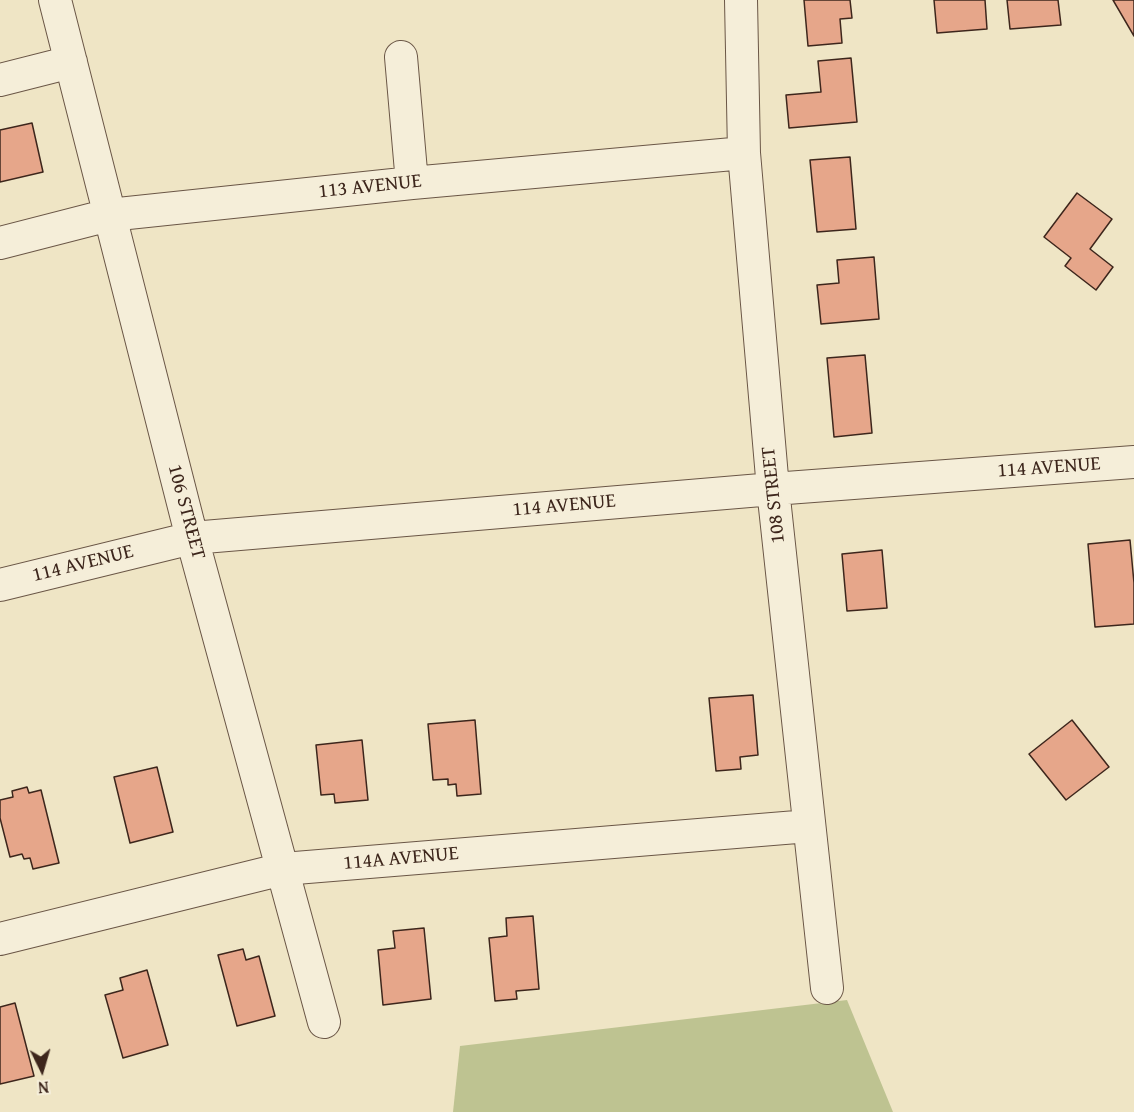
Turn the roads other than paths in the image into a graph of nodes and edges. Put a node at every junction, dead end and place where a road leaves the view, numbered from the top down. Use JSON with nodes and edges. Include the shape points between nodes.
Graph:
{"nodes":[{"id":1,"x":55,"y":0,"type":"edge"},
{"id":2,"x":741,"y":0,"type":"edge"},
{"id":3,"x":401,"y":57,"type":"dead end"},
{"id":4,"x":71,"y":62,"type":"junction"},
{"id":5,"x":0,"y":80,"type":"edge"},
{"id":6,"x":744,"y":153,"type":"junction"},
{"id":7,"x":412,"y":183,"type":"junction"},
{"id":8,"x":109,"y":216,"type":"junction"},
{"id":9,"x":0,"y":243,"type":"edge"},
{"id":10,"x":1134,"y":462,"type":"edge"},
{"id":11,"x":773,"y":489,"type":"junction"},
{"id":12,"x":192,"y":538,"type":"junction"},
{"id":13,"x":0,"y":585,"type":"edge"},
{"id":14,"x":809,"y":826,"type":"junction"},
{"id":15,"x":283,"y":869,"type":"junction"},
{"id":16,"x":0,"y":939,"type":"edge"},
{"id":17,"x":827,"y":988,"type":"dead end"},
{"id":18,"x":324,"y":1022,"type":"dead end"}],
"edges":[{"from":1,"to":4,"type":"street","name":"106 STREET"},
{"from":2,"to":6,"type":"street","name":"108 STREET"},
{"from":3,"to":7,"type":"street"},
{"from":4,"to":5,"type":"street"},
{"from":4,"to":8,"type":"street","name":"106 STREET"},
{"from":6,"to":7,"type":"street","name":"113 AVENUE"},
{"from":6,"to":11,"type":"street","name":"108 STREET"},
{"from":7,"to":8,"type":"street","name":"113 AVENUE"},
{"from":8,"to":9,"type":"street","name":"113 AVENUE"},
{"from":8,"to":12,"type":"street","name":"106 STREET"},
{"from":10,"to":11,"type":"street","name":"114 AVENUE"},
{"from":11,"to":12,"type":"street","name":"114 AVENUE"},
{"from":11,"to":14,"type":"street","name":"108 STREET"},
{"from":12,"to":13,"type":"street","name":"114 AVENUE"},
{"from":12,"to":15,"type":"street","name":"106 STREET"},
{"from":14,"to":15,"type":"street","name":"114A AVENUE"},
{"from":14,"to":17,"type":"street","name":"108 STREET"},
{"from":15,"to":16,"type":"street","name":"114A AVENUE"},
{"from":15,"to":18,"type":"street","name":"106 STREET"}]}
